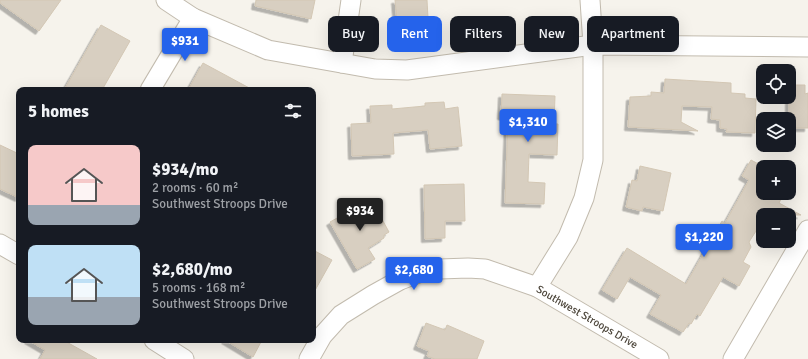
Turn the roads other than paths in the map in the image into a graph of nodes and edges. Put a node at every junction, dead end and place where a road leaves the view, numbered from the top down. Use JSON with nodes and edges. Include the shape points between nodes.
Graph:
{"nodes":[{"id":1,"x":166,"y":0,"type":"edge"},
{"id":2,"x":351,"y":0,"type":"edge"},
{"id":3,"x":590,"y":0,"type":"edge"},
{"id":4,"x":591,"y":16,"type":"edge"},
{"id":5,"x":193,"y":18,"type":"junction"},
{"id":6,"x":587,"y":45,"type":"edge"},
{"id":7,"x":679,"y":46,"type":"edge"},
{"id":8,"x":808,"y":48,"type":"edge"},
{"id":9,"x":593,"y":52,"type":"edge"},
{"id":10,"x":342,"y":63,"type":"junction"},
{"id":11,"x":152,"y":87,"type":"edge"},
{"id":12,"x":808,"y":230,"type":"edge"},
{"id":13,"x":0,"y":244,"type":"edge"},
{"id":14,"x":16,"y":253,"type":"edge"},
{"id":15,"x":537,"y":287,"type":"junction"},
{"id":16,"x":159,"y":343,"type":"edge"},
{"id":17,"x":184,"y":359,"type":"edge"},
{"id":18,"x":309,"y":359,"type":"edge"},
{"id":19,"x":659,"y":359,"type":"edge"},
{"id":20,"x":733,"y":359,"type":"edge"}],
"edges":[{"from":1,"to":5,"type":"street"},
{"from":2,"to":10,"type":"street"},
{"from":3,"to":4,"type":"street"},
{"from":5,"to":10,"type":"street","via":[[268,50]]},
{"from":5,"to":11,"type":"street"},
{"from":6,"to":10,"type":"street","via":[[407,70],[375,69]]},
{"from":7,"to":8,"type":"street"},
{"from":9,"to":15,"type":"street","via":[[593,160],[584,198],[568,237]]},
{"from":12,"to":20,"type":"street"},
{"from":13,"to":14,"type":"street"},
{"from":15,"to":18,"type":"street","name":"Southwest Stroops Drive","via":[[485,269],[421,272],[386,287],[341,315],[322,336]]},
{"from":15,"to":19,"type":"street","name":"Southwest Stroops Drive"},
{"from":16,"to":17,"type":"street"}]}
